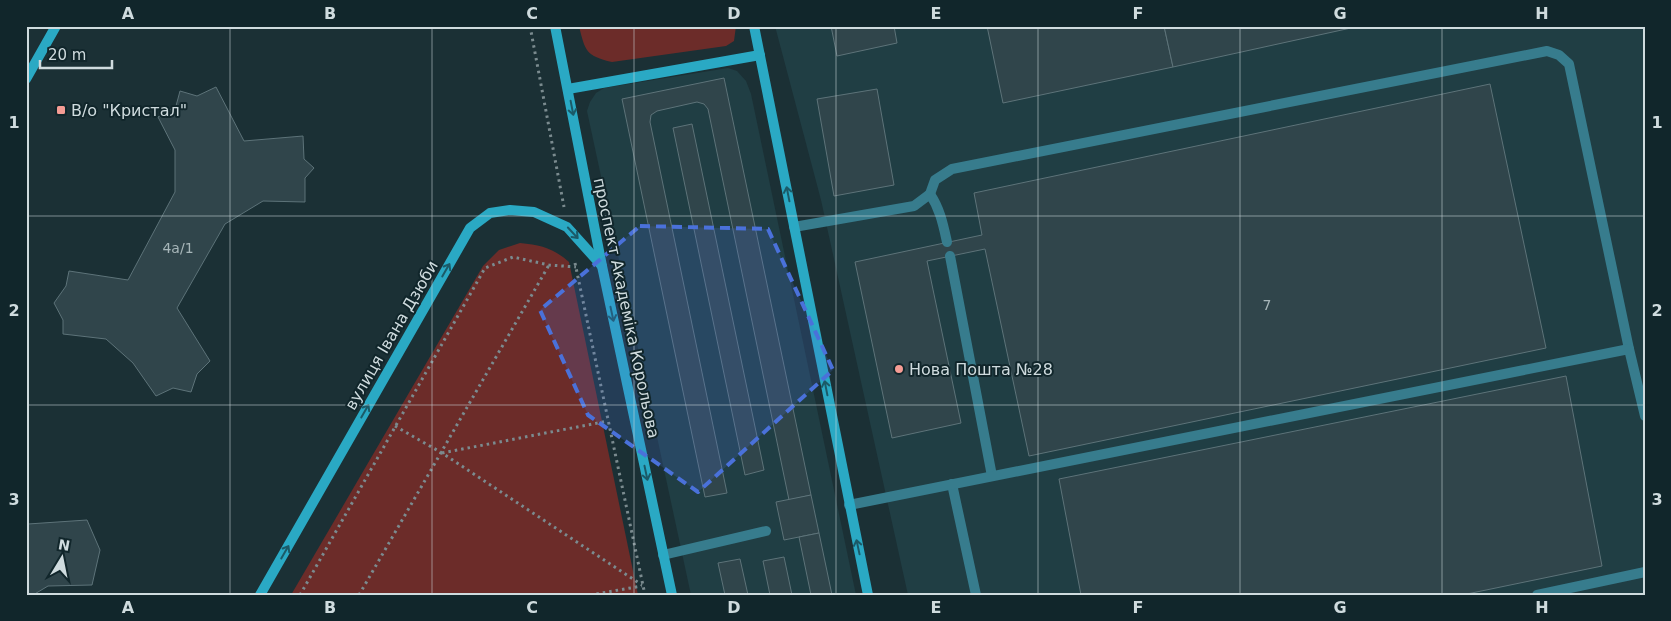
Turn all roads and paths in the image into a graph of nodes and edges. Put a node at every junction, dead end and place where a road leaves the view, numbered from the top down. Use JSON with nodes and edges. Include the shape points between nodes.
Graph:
{"nodes":[{"id":1,"x":56,"y":26,"type":"edge"},
{"id":2,"x":530,"y":26,"type":"edge"},
{"id":3,"x":555,"y":26,"type":"edge"},
{"id":4,"x":754,"y":26,"type":"edge"},
{"id":5,"x":760,"y":55,"type":"junction"},
{"id":6,"x":26,"y":79,"type":"edge"},
{"id":7,"x":568,"y":89,"type":"junction"},
{"id":8,"x":930,"y":194,"type":"junction"},
{"id":9,"x":567,"y":227,"type":"junction"},
{"id":10,"x":794,"y":227,"type":"junction"},
{"id":11,"x":947,"y":242,"type":"dead end"},
{"id":12,"x":950,"y":256,"type":"dead end"},
{"id":13,"x":574,"y":259,"type":"dead end"},
{"id":14,"x":549,"y":265,"type":"junction"},
{"id":15,"x":602,"y":266,"type":"junction"},
{"id":16,"x":576,"y":267,"type":"junction"},
{"id":17,"x":1629,"y":349,"type":"junction"},
{"id":18,"x":1645,"y":416,"type":"edge"},
{"id":19,"x":608,"y":421,"type":"junction"},
{"id":20,"x":395,"y":426,"type":"junction"},
{"id":21,"x":442,"y":453,"type":"junction"},
{"id":22,"x":992,"y":476,"type":"junction"},
{"id":23,"x":952,"y":484,"type":"junction"},
{"id":24,"x":849,"y":505,"type":"junction"},
{"id":25,"x":766,"y":531,"type":"dead end"},
{"id":26,"x":663,"y":555,"type":"junction"},
{"id":27,"x":1645,"y":572,"type":"edge"},
{"id":28,"x":643,"y":586,"type":"junction"},
{"id":29,"x":260,"y":595,"type":"edge"},
{"id":30,"x":300,"y":595,"type":"edge"},
{"id":31,"x":359,"y":595,"type":"edge"},
{"id":32,"x":590,"y":595,"type":"edge"},
{"id":33,"x":644,"y":595,"type":"edge"},
{"id":34,"x":672,"y":595,"type":"edge"},
{"id":35,"x":868,"y":595,"type":"edge"},
{"id":36,"x":976,"y":595,"type":"edge"},
{"id":37,"x":1537,"y":595,"type":"edge"}],
"edges":[{"from":1,"to":6,"type":"main road"},
{"from":2,"to":9,"type":"path"},
{"from":3,"to":7,"type":"main road","name":"проспект Академіка Корольова"},
{"from":4,"to":5,"type":"main road"},
{"from":5,"to":7,"type":"main road"},
{"from":10,"to":5,"type":"main road","one_way":true},
{"from":7,"to":15,"type":"main road","name":"проспект Академіка Корольова","one_way":true},
{"from":8,"to":10,"type":"lane","via":[[914,206]]},
{"from":8,"to":11,"type":"lane","via":[[942,216]]},
{"from":8,"to":17,"type":"lane","via":[[935,180],[952,169],[1547,51],[1559,55],[1569,64]]},
{"from":9,"to":15,"type":"main road","name":"вулиця Івана Дзюби","one_way":true},
{"from":29,"to":9,"type":"main road","name":"вулиця Івана Дзюби","one_way":true,"via":[[470,228],[490,213],[510,210],[534,212]]},
{"from":24,"to":10,"type":"main road","one_way":true},
{"from":12,"to":22,"type":"lane"},
{"from":13,"to":16,"type":"path"},
{"from":14,"to":16,"type":"path"},
{"from":14,"to":20,"type":"path","via":[[513,257],[485,268]]},
{"from":14,"to":21,"type":"path"},
{"from":15,"to":26,"type":"main road","name":"проспект Академіка Корольова","one_way":true},
{"from":16,"to":19,"type":"path"},
{"from":17,"to":18,"type":"lane"},
{"from":17,"to":22,"type":"lane"},
{"from":19,"to":21,"type":"path"},
{"from":19,"to":28,"type":"path"},
{"from":20,"to":21,"type":"path"},
{"from":20,"to":30,"type":"path"},
{"from":21,"to":28,"type":"path"},
{"from":21,"to":31,"type":"path"},
{"from":22,"to":23,"type":"lane"},
{"from":23,"to":24,"type":"lane"},
{"from":23,"to":36,"type":"lane"},
{"from":35,"to":24,"type":"main road","one_way":true},
{"from":25,"to":26,"type":"lane"},
{"from":26,"to":34,"type":"main road","name":"проспект Академіка Корольова"},
{"from":27,"to":37,"type":"lane"},
{"from":28,"to":32,"type":"path"},
{"from":28,"to":33,"type":"path"}]}
